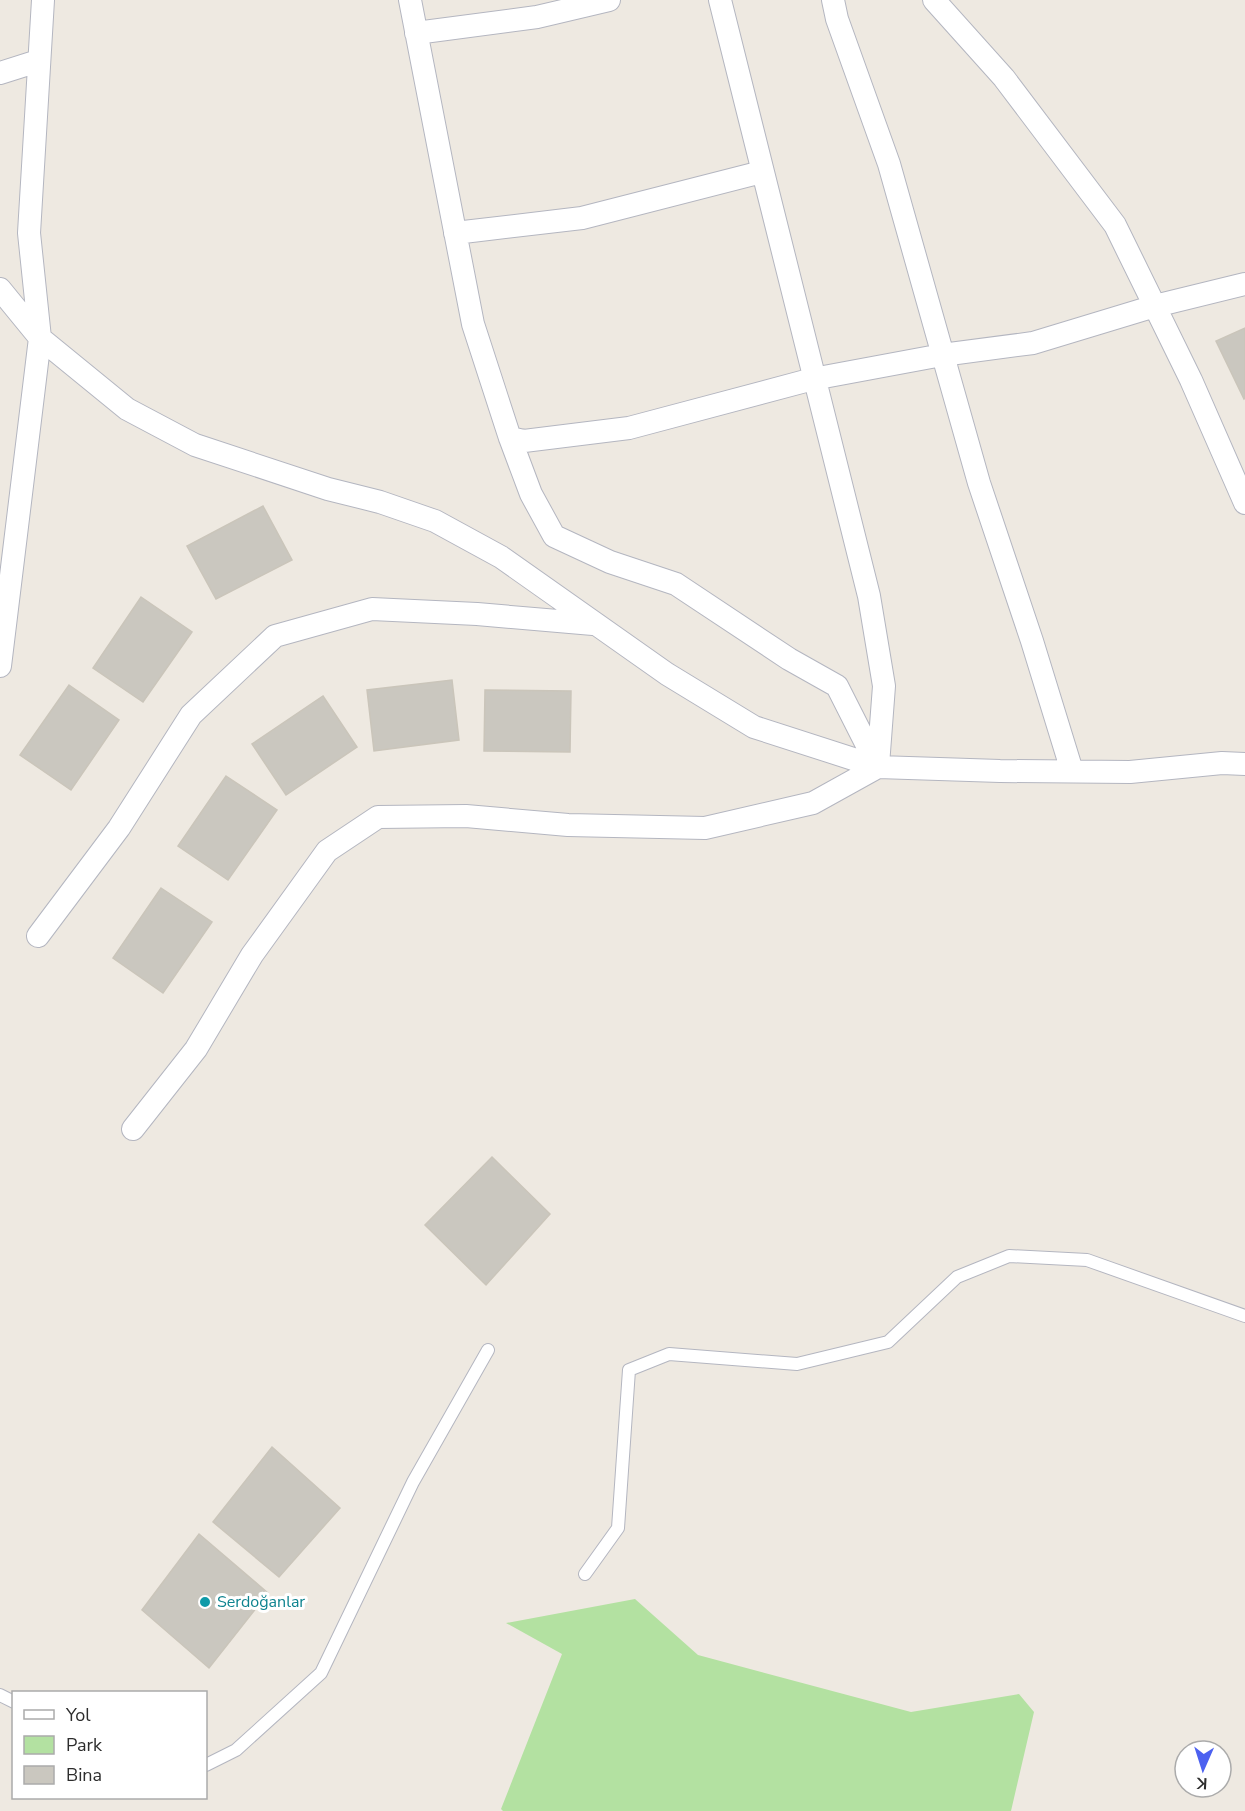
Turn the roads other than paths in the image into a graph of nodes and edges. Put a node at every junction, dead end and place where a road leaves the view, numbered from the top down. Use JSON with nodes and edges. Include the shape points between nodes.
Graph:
{"nodes":[{"id":1,"x":43,"y":0,"type":"edge"},
{"id":2,"x":410,"y":0,"type":"edge"},
{"id":3,"x":609,"y":0,"type":"edge"},
{"id":4,"x":720,"y":0,"type":"edge"},
{"id":5,"x":833,"y":0,"type":"edge"},
{"id":6,"x":934,"y":0,"type":"edge"},
{"id":7,"x":416,"y":33,"type":"junction"},
{"id":8,"x":39,"y":61,"type":"junction"},
{"id":9,"x":0,"y":73,"type":"edge"},
{"id":10,"x":762,"y":172,"type":"junction"},
{"id":11,"x":455,"y":233,"type":"junction"},
{"id":12,"x":1245,"y":284,"type":"edge"},
{"id":13,"x":0,"y":289,"type":"edge"},
{"id":14,"x":1155,"y":306,"type":"junction"},
{"id":15,"x":40,"y":338,"type":"junction"},
{"id":16,"x":942,"y":355,"type":"junction"},
{"id":17,"x":813,"y":379,"type":"junction"},
{"id":18,"x":510,"y":438,"type":"junction"},
{"id":19,"x":1245,"y":503,"type":"edge"},
{"id":20,"x":594,"y":624,"type":"junction"},
{"id":21,"x":0,"y":666,"type":"edge"},
{"id":22,"x":1245,"y":764,"type":"edge"},
{"id":23,"x":878,"y":767,"type":"junction"},
{"id":24,"x":1072,"y":771,"type":"junction"},
{"id":25,"x":38,"y":936,"type":"dead end"},
{"id":26,"x":133,"y":1129,"type":"dead end"},
{"id":27,"x":1245,"y":1316,"type":"edge"},
{"id":28,"x":488,"y":1350,"type":"dead end"},
{"id":29,"x":585,"y":1574,"type":"dead end"},
{"id":30,"x":207,"y":1764,"type":"edge"}],
"edges":[{"from":1,"to":8,"type":"street"},
{"from":2,"to":7,"type":"street"},
{"from":3,"to":7,"type":"street","via":[[537,17]]},
{"from":4,"to":10,"type":"street"},
{"from":5,"to":16,"type":"street","via":[[889,164]]},
{"from":6,"to":14,"type":"street","via":[[1004,78],[1115,225]]},
{"from":7,"to":11,"type":"street"},
{"from":8,"to":9,"type":"street"},
{"from":8,"to":15,"type":"street","via":[[29,233]]},
{"from":10,"to":11,"type":"street","via":[[582,218]]},
{"from":10,"to":17,"type":"street"},
{"from":11,"to":18,"type":"street","via":[[473,324]]},
{"from":12,"to":14,"type":"street"},
{"from":13,"to":15,"type":"street"},
{"from":14,"to":16,"type":"street","via":[[1033,343]]},
{"from":14,"to":19,"type":"street"},
{"from":15,"to":20,"type":"street","via":[[127,409],[195,445],[435,521],[501,557]]},
{"from":15,"to":21,"type":"street"},
{"from":16,"to":17,"type":"street"},
{"from":16,"to":24,"type":"street"},
{"from":17,"to":18,"type":"street","via":[[629,428],[524,441]]},
{"from":17,"to":23,"type":"street","via":[[869,596],[884,686]]},
{"from":18,"to":23,"type":"street","via":[[531,494],[554,536],[610,562],[676,584],[837,686]]},
{"from":20,"to":23,"type":"street","via":[[754,727]]},
{"from":20,"to":25,"type":"street","via":[[372,609],[274,636],[190,715],[119,828]]},
{"from":22,"to":24,"type":"street","via":[[1131,772]]},
{"from":23,"to":24,"type":"street"},
{"from":23,"to":26,"type":"street","via":[[813,803],[705,828],[568,825],[466,816],[378,817],[327,851],[252,955],[196,1049]]},
{"from":27,"to":29,"type":"lane","via":[[1087,1260],[1009,1256],[957,1277],[888,1342],[797,1364],[669,1354],[629,1370],[618,1528]]},
{"from":28,"to":30,"type":"lane","via":[[413,1482],[321,1673],[236,1750]]}]}
